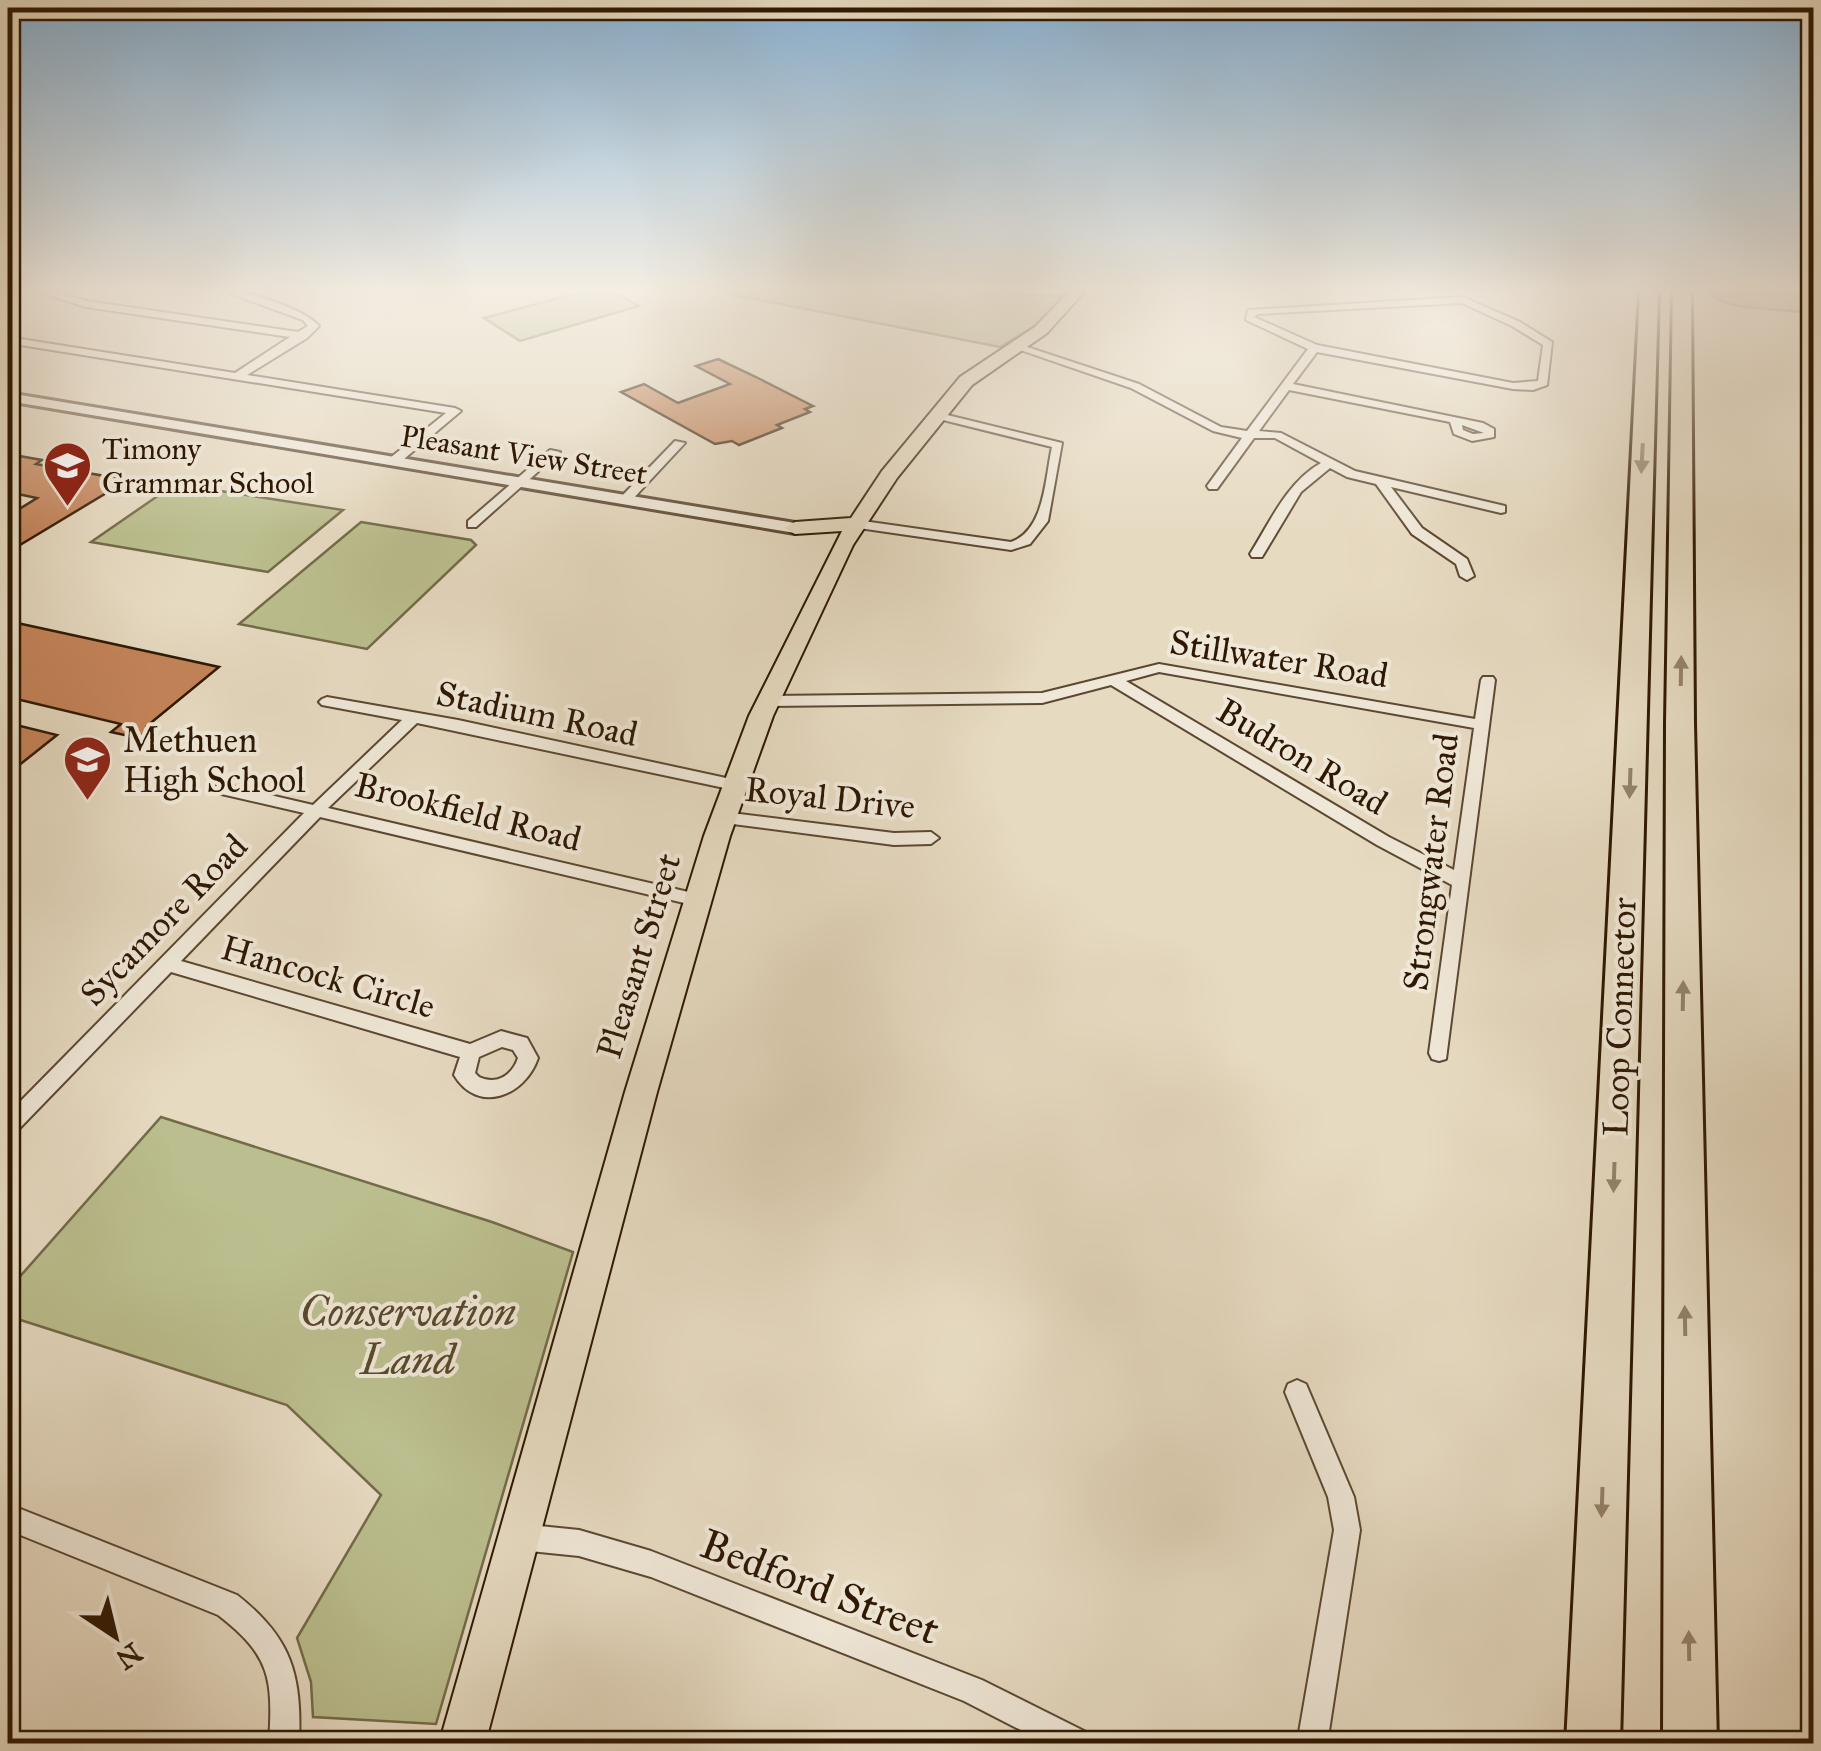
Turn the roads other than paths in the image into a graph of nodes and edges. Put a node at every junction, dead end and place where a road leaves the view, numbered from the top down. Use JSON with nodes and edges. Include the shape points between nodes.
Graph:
{"nodes":[{"id":1,"x":217,"y":373,"type":"edge"},
{"id":2,"x":243,"y":373,"type":"edge"},
{"id":3,"x":976,"y":373,"type":"edge"},
{"id":4,"x":1095,"y":373,"type":"edge"},
{"id":5,"x":1296,"y":373,"type":"edge"},
{"id":6,"x":1443,"y":373,"type":"edge"},
{"id":7,"x":1544,"y":373,"type":"edge"},
{"id":8,"x":1647,"y":373,"type":"edge"},
{"id":9,"x":1682,"y":373,"type":"edge"},
{"id":10,"x":238,"y":376,"type":"junction"},
{"id":11,"x":1287,"y":386,"type":"junction"},
{"id":12,"x":8,"y":396,"type":"edge"},
{"id":13,"x":935,"y":415,"type":"junction"},
{"id":14,"x":1455,"y":420,"type":"dead end"},
{"id":15,"x":1252,"y":434,"type":"junction"},
{"id":16,"x":680,"y":443,"type":"dead end"},
{"id":17,"x":554,"y":452,"type":"dead end"},
{"id":18,"x":394,"y":461,"type":"junction"},
{"id":19,"x":1332,"y":462,"type":"junction"},
{"id":20,"x":520,"y":482,"type":"junction"},
{"id":21,"x":1382,"y":484,"type":"junction"},
{"id":22,"x":1213,"y":486,"type":"dead end"},
{"id":23,"x":625,"y":500,"type":"junction"},
{"id":24,"x":1501,"y":510,"type":"dead end"},
{"id":25,"x":472,"y":524,"type":"dead end"},
{"id":26,"x":795,"y":528,"type":"joint"},
{"id":27,"x":850,"y":534,"type":"junction"},
{"id":28,"x":1256,"y":554,"type":"dead end"},
{"id":29,"x":1467,"y":576,"type":"dead end"},
{"id":30,"x":1114,"y":680,"type":"junction"},
{"id":31,"x":1488,"y":680,"type":"dead end"},
{"id":32,"x":768,"y":701,"type":"junction"},
{"id":33,"x":327,"y":702,"type":"dead end"},
{"id":34,"x":412,"y":719,"type":"junction"},
{"id":35,"x":1482,"y":725,"type":"junction"},
{"id":36,"x":734,"y":785,"type":"junction"},
{"id":37,"x":223,"y":789,"type":"dead end"},
{"id":38,"x":320,"y":809,"type":"junction"},
{"id":39,"x":723,"y":818,"type":"junction"},
{"id":40,"x":931,"y":838,"type":"dead end"},
{"id":41,"x":1462,"y":882,"type":"junction"},
{"id":42,"x":697,"y":900,"type":"junction"},
{"id":43,"x":167,"y":964,"type":"junction"},
{"id":44,"x":471,"y":1052,"type":"dead end"},
{"id":45,"x":1439,"y":1053,"type":"dead end"},
{"id":46,"x":8,"y":1127,"type":"edge"},
{"id":47,"x":1297,"y":1392,"type":"dead end"},
{"id":48,"x":8,"y":1517,"type":"edge"},
{"id":49,"x":520,"y":1538,"type":"junction"},
{"id":50,"x":284,"y":1744,"type":"edge"},
{"id":51,"x":462,"y":1744,"type":"edge"},
{"id":52,"x":1080,"y":1744,"type":"edge"},
{"id":53,"x":1312,"y":1744,"type":"edge"},
{"id":54,"x":1593,"y":1744,"type":"edge"},
{"id":55,"x":1690,"y":1744,"type":"edge"}],
"edges":[{"from":1,"to":10,"type":"street"},
{"from":2,"to":10,"type":"street"},
{"from":3,"to":13,"type":"main road","name":"Pleasant Street"},
{"from":4,"to":15,"type":"street","via":[[1217,429]]},
{"from":5,"to":11,"type":"street"},
{"from":6,"to":7,"type":"street","via":[[1532,387],[1543,383]]},
{"from":8,"to":54,"type":"highway","name":"Loop Connector","one_way":true},
{"from":55,"to":9,"type":"highway","name":"Loop Connector","one_way":true},
{"from":10,"to":18,"type":"street","via":[[455,411]]},
{"from":11,"to":14,"type":"street"},
{"from":11,"to":15,"type":"street"},
{"from":12,"to":18,"type":"street","name":"Pleasant View Street"},
{"from":13,"to":27,"type":"main road","name":"Pleasant Street"},
{"from":13,"to":27,"type":"street","via":[[1058,445],[1036,530],[1024,544],[1011,546]]},
{"from":15,"to":19,"type":"street","via":[[1278,434]]},
{"from":15,"to":22,"type":"street"},
{"from":16,"to":23,"type":"street"},
{"from":17,"to":20,"type":"street"},
{"from":18,"to":20,"type":"street","name":"Pleasant View Street"},
{"from":19,"to":21,"type":"street"},
{"from":19,"to":28,"type":"street","via":[[1298,487]]},
{"from":20,"to":23,"type":"street","name":"Pleasant View Street"},
{"from":20,"to":25,"type":"street"},
{"from":21,"to":24,"type":"street"},
{"from":21,"to":29,"type":"street","via":[[1417,531],[1462,562]]},
{"from":23,"to":26,"type":"street","name":"Pleasant View Street"},
{"from":26,"to":27,"type":"main road"},
{"from":27,"to":32,"type":"main road","name":"Pleasant Street"},
{"from":30,"to":32,"type":"street","name":"Stillwater Road","via":[[1042,698]]},
{"from":30,"to":35,"type":"street","name":"Stillwater Road","via":[[1144,670],[1176,670]]},
{"from":30,"to":41,"type":"street","name":"Budron Road"},
{"from":31,"to":35,"type":"street","name":"Strongwater Road"},
{"from":32,"to":36,"type":"main road","name":"Pleasant Street"},
{"from":33,"to":34,"type":"street","name":"Stadium Road"},
{"from":34,"to":36,"type":"street","name":"Stadium Road"},
{"from":34,"to":38,"type":"street","name":"Sycamore Road"},
{"from":35,"to":41,"type":"street","name":"Strongwater Road"},
{"from":36,"to":39,"type":"main road","name":"Pleasant Street"},
{"from":37,"to":38,"type":"street","name":"Brookfield Road"},
{"from":38,"to":42,"type":"street","name":"Brookfield Road"},
{"from":38,"to":43,"type":"street","name":"Sycamore Road"},
{"from":39,"to":40,"type":"street","name":"Royal Drive"},
{"from":39,"to":42,"type":"main road","name":"Pleasant Street"},
{"from":41,"to":45,"type":"street","name":"Strongwater Road"},
{"from":42,"to":49,"type":"main road","name":"Pleasant Street"},
{"from":43,"to":44,"type":"street","name":"Hancock Circle"},
{"from":43,"to":46,"type":"street","name":"Sycamore Road"},
{"from":47,"to":53,"type":"street","via":[[1341,1498],[1347,1530]]},
{"from":48,"to":50,"type":"street","via":[[227,1605],[256,1626],[276,1653],[288,1692]]},
{"from":49,"to":51,"type":"main road","name":"Pleasant Street"},
{"from":49,"to":52,"type":"street","name":"Bedford Street","via":[[579,1543],[651,1564],[940,1676]]}]}
